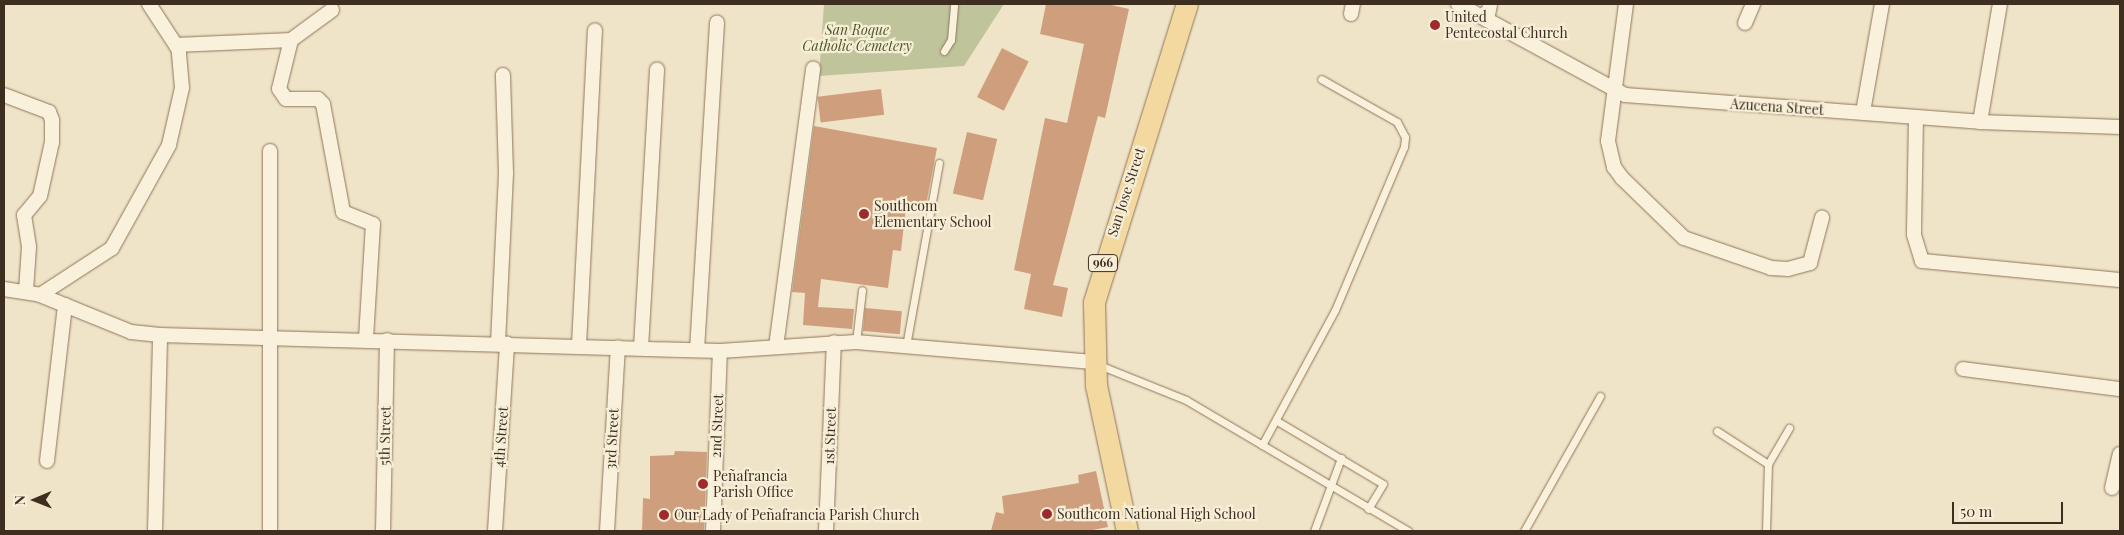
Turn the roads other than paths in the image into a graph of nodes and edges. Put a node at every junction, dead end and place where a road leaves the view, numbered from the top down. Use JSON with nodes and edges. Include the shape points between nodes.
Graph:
{"nodes":[{"id":1,"x":150,"y":4,"type":"edge"},
{"id":2,"x":954,"y":4,"type":"edge"},
{"id":3,"x":1186,"y":4,"type":"edge"},
{"id":4,"x":1458,"y":4,"type":"edge"},
{"id":5,"x":1490,"y":4,"type":"edge"},
{"id":6,"x":1626,"y":4,"type":"edge"},
{"id":7,"x":1753,"y":4,"type":"edge"},
{"id":8,"x":1882,"y":4,"type":"edge"},
{"id":9,"x":2000,"y":4,"type":"edge"},
{"id":10,"x":332,"y":10,"type":"dead end"},
{"id":11,"x":1488,"y":20,"type":"junction"},
{"id":12,"x":717,"y":23,"type":"dead end"},
{"id":13,"x":1745,"y":23,"type":"dead end"},
{"id":14,"x":596,"y":30,"type":"dead end"},
{"id":15,"x":291,"y":40,"type":"junction"},
{"id":16,"x":176,"y":45,"type":"junction"},
{"id":17,"x":944,"y":52,"type":"dead end"},
{"id":18,"x":813,"y":68,"type":"dead end"},
{"id":19,"x":657,"y":69,"type":"dead end"},
{"id":20,"x":503,"y":75,"type":"dead end"},
{"id":21,"x":1321,"y":80,"type":"dead end"},
{"id":22,"x":1616,"y":92,"type":"junction"},
{"id":23,"x":4,"y":95,"type":"edge"},
{"id":24,"x":1863,"y":112,"type":"junction"},
{"id":25,"x":1916,"y":117,"type":"junction"},
{"id":26,"x":1980,"y":122,"type":"junction"},
{"id":27,"x":2120,"y":127,"type":"edge"},
{"id":28,"x":270,"y":152,"type":"dead end"},
{"id":29,"x":939,"y":163,"type":"dead end"},
{"id":30,"x":1822,"y":218,"type":"dead end"},
{"id":31,"x":2120,"y":280,"type":"edge"},
{"id":32,"x":4,"y":289,"type":"edge"},
{"id":33,"x":862,"y":290,"type":"dead end"},
{"id":34,"x":26,"y":291,"type":"junction"},
{"id":35,"x":40,"y":295,"type":"junction"},
{"id":36,"x":64,"y":305,"type":"junction"},
{"id":37,"x":160,"y":335,"type":"junction"},
{"id":38,"x":270,"y":338,"type":"junction"},
{"id":39,"x":366,"y":339,"type":"junction"},
{"id":40,"x":386,"y":340,"type":"junction"},
{"id":41,"x":834,"y":342,"type":"junction"},
{"id":42,"x":856,"y":342,"type":"junction"},
{"id":43,"x":503,"y":343,"type":"junction"},
{"id":44,"x":579,"y":345,"type":"junction"},
{"id":45,"x":906,"y":346,"type":"junction"},
{"id":46,"x":618,"y":347,"type":"junction"},
{"id":47,"x":776,"y":347,"type":"junction"},
{"id":48,"x":641,"y":348,"type":"junction"},
{"id":49,"x":697,"y":350,"type":"junction"},
{"id":50,"x":720,"y":351,"type":"junction"},
{"id":51,"x":1093,"y":362,"type":"junction"},
{"id":52,"x":1963,"y":369,"type":"dead end"},
{"id":53,"x":2120,"y":390,"type":"edge"},
{"id":54,"x":1600,"y":396,"type":"dead end"},
{"id":55,"x":1277,"y":421,"type":"junction"},
{"id":56,"x":1789,"y":428,"type":"dead end"},
{"id":57,"x":1717,"y":431,"type":"dead end"},
{"id":58,"x":1262,"y":445,"type":"junction"},
{"id":59,"x":2120,"y":454,"type":"edge"},
{"id":60,"x":1341,"y":458,"type":"junction"},
{"id":61,"x":47,"y":461,"type":"dead end"},
{"id":62,"x":1768,"y":464,"type":"junction"},
{"id":63,"x":1330,"y":486,"type":"junction"},
{"id":64,"x":2112,"y":488,"type":"dead end"},
{"id":65,"x":1368,"y":509,"type":"junction"},
{"id":66,"x":155,"y":531,"type":"edge"},
{"id":67,"x":270,"y":531,"type":"edge"},
{"id":68,"x":383,"y":531,"type":"edge"},
{"id":69,"x":495,"y":531,"type":"edge"},
{"id":70,"x":607,"y":531,"type":"edge"},
{"id":71,"x":713,"y":531,"type":"edge"},
{"id":72,"x":826,"y":531,"type":"edge"},
{"id":73,"x":1128,"y":531,"type":"edge"},
{"id":74,"x":1314,"y":531,"type":"edge"},
{"id":75,"x":1408,"y":531,"type":"edge"},
{"id":76,"x":1524,"y":531,"type":"edge"},
{"id":77,"x":1766,"y":531,"type":"edge"}],
"edges":[{"from":1,"to":16,"type":"street"},
{"from":2,"to":17,"type":"lane","via":[[951,40]]},
{"from":3,"to":51,"type":"main road","name":"San Jose Street","number":"966","via":[[1099,273],[1094,302]]},
{"from":4,"to":11,"type":"street","name":"Azucena Street"},
{"from":5,"to":11,"type":"street"},
{"from":6,"to":22,"type":"street"},
{"from":7,"to":13,"type":"street"},
{"from":8,"to":24,"type":"street"},
{"from":9,"to":26,"type":"street"},
{"from":10,"to":15,"type":"street"},
{"from":11,"to":22,"type":"street","name":"Azucena Street"},
{"from":12,"to":49,"type":"street"},
{"from":14,"to":44,"type":"street"},
{"from":15,"to":16,"type":"street"},
{"from":15,"to":39,"type":"street","via":[[280,96],[318,100],[323,104],[343,212],[351,218],[367,220],[375,230]]},
{"from":16,"to":35,"type":"street","via":[[182,88],[169,145],[157,171],[112,248]]},
{"from":18,"to":47,"type":"street"},
{"from":19,"to":48,"type":"street"},
{"from":20,"to":43,"type":"street","name":"4th Street","via":[[506,173]]},
{"from":21,"to":55,"type":"lane","via":[[1397,122],[1405,142],[1335,310]]},
{"from":22,"to":24,"type":"street","name":"Azucena Street"},
{"from":22,"to":30,"type":"street","via":[[1608,141],[1614,168],[1684,238],[1726,255],[1788,270],[1810,263]]},
{"from":23,"to":34,"type":"street","via":[[49,112],[52,120],[52,142],[40,196],[24,215],[29,246]]},
{"from":24,"to":25,"type":"street","name":"Azucena Street"},
{"from":25,"to":26,"type":"street","name":"Azucena Street"},
{"from":25,"to":31,"type":"street","via":[[1914,235],[1922,261]]},
{"from":26,"to":27,"type":"street","name":"Azucena Street"},
{"from":28,"to":38,"type":"street"},
{"from":29,"to":45,"type":"lane"},
{"from":32,"to":34,"type":"street"},
{"from":33,"to":42,"type":"lane"},
{"from":34,"to":35,"type":"street"},
{"from":35,"to":36,"type":"street"},
{"from":36,"to":37,"type":"street","via":[[131,332]]},
{"from":36,"to":61,"type":"street"},
{"from":37,"to":38,"type":"street"},
{"from":37,"to":66,"type":"street"},
{"from":38,"to":39,"type":"street"},
{"from":38,"to":67,"type":"street"},
{"from":39,"to":40,"type":"street"},
{"from":40,"to":43,"type":"street"},
{"from":40,"to":68,"type":"street","name":"5th Street"},
{"from":41,"to":42,"type":"street"},
{"from":41,"to":47,"type":"street"},
{"from":41,"to":72,"type":"street","name":"1st Street"},
{"from":42,"to":45,"type":"street"},
{"from":43,"to":44,"type":"street"},
{"from":43,"to":69,"type":"street","name":"4th Street"},
{"from":44,"to":46,"type":"street"},
{"from":45,"to":51,"type":"street"},
{"from":46,"to":48,"type":"street"},
{"from":46,"to":70,"type":"street","name":"3rd Street"},
{"from":47,"to":50,"type":"street"},
{"from":48,"to":49,"type":"street"},
{"from":49,"to":50,"type":"street"},
{"from":50,"to":71,"type":"street","name":"2nd Street"},
{"from":51,"to":58,"type":"lane","via":[[1186,400]]},
{"from":51,"to":73,"type":"main road","name":"San Jose Street","number":"966","via":[[1100,414]]},
{"from":52,"to":53,"type":"street"},
{"from":54,"to":76,"type":"lane"},
{"from":55,"to":58,"type":"lane"},
{"from":55,"to":60,"type":"lane"},
{"from":56,"to":62,"type":"lane"},
{"from":57,"to":62,"type":"lane"},
{"from":58,"to":63,"type":"lane"},
{"from":59,"to":64,"type":"street"},
{"from":60,"to":63,"type":"lane"},
{"from":60,"to":65,"type":"lane","via":[[1383,484]]},
{"from":62,"to":77,"type":"lane"},
{"from":63,"to":65,"type":"lane"},
{"from":63,"to":74,"type":"lane"},
{"from":65,"to":75,"type":"lane"}]}
